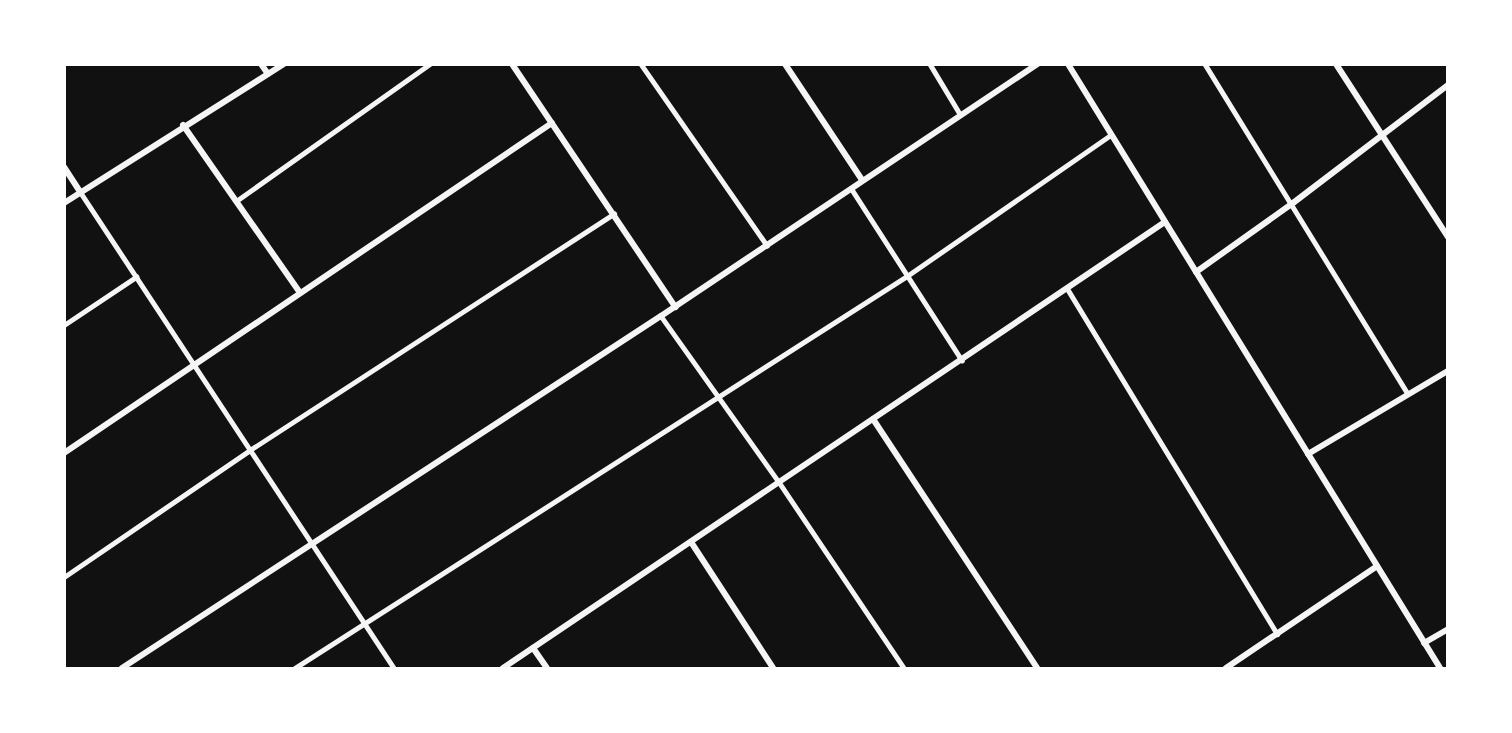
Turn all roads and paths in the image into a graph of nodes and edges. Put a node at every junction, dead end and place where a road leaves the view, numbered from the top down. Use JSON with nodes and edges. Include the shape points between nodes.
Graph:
{"nodes":[{"id":1,"x":261,"y":64,"type":"edge"},
{"id":2,"x":284,"y":64,"type":"edge"},
{"id":3,"x":430,"y":64,"type":"edge"},
{"id":4,"x":512,"y":64,"type":"edge"},
{"id":5,"x":641,"y":64,"type":"edge"},
{"id":6,"x":785,"y":64,"type":"edge"},
{"id":7,"x":930,"y":64,"type":"edge"},
{"id":8,"x":1036,"y":64,"type":"edge"},
{"id":9,"x":1068,"y":64,"type":"edge"},
{"id":10,"x":1205,"y":64,"type":"edge"},
{"id":11,"x":1336,"y":64,"type":"edge"},
{"id":12,"x":268,"y":74,"type":"junction"},
{"id":13,"x":1448,"y":85,"type":"edge"},
{"id":14,"x":960,"y":114,"type":"junction"},
{"id":15,"x":552,"y":123,"type":"junction"},
{"id":16,"x":183,"y":125,"type":"junction"},
{"id":17,"x":1111,"y":135,"type":"junction"},
{"id":18,"x":1382,"y":137,"type":"junction"},
{"id":19,"x":64,"y":167,"type":"edge"},
{"id":20,"x":862,"y":180,"type":"junction"},
{"id":21,"x":851,"y":188,"type":"junction"},
{"id":22,"x":81,"y":193,"type":"junction"},
{"id":23,"x":239,"y":200,"type":"junction"},
{"id":24,"x":64,"y":203,"type":"edge"},
{"id":25,"x":1293,"y":203,"type":"junction"},
{"id":26,"x":614,"y":214,"type":"junction"},
{"id":27,"x":1165,"y":222,"type":"junction"},
{"id":28,"x":1448,"y":237,"type":"edge"},
{"id":29,"x":767,"y":245,"type":"junction"},
{"id":30,"x":1196,"y":272,"type":"junction"},
{"id":31,"x":907,"y":276,"type":"junction"},
{"id":32,"x":136,"y":277,"type":"junction"},
{"id":33,"x":1067,"y":288,"type":"junction"},
{"id":34,"x":299,"y":291,"type":"junction"},
{"id":35,"x":675,"y":307,"type":"junction"},
{"id":36,"x":662,"y":316,"type":"junction"},
{"id":37,"x":64,"y":325,"type":"edge"},
{"id":38,"x":962,"y":360,"type":"junction"},
{"id":39,"x":194,"y":366,"type":"junction"},
{"id":40,"x":1448,"y":371,"type":"edge"},
{"id":41,"x":1408,"y":394,"type":"junction"},
{"id":42,"x":719,"y":398,"type":"junction"},
{"id":43,"x":873,"y":419,"type":"junction"},
{"id":44,"x":250,"y":450,"type":"junction"},
{"id":45,"x":64,"y":453,"type":"edge"},
{"id":46,"x":1308,"y":454,"type":"junction"},
{"id":47,"x":780,"y":482,"type":"junction"},
{"id":48,"x":691,"y":542,"type":"junction"},
{"id":49,"x":312,"y":544,"type":"junction"},
{"id":50,"x":1377,"y":566,"type":"junction"},
{"id":51,"x":64,"y":578,"type":"edge"},
{"id":52,"x":364,"y":623,"type":"junction"},
{"id":53,"x":1448,"y":629,"type":"edge"},
{"id":54,"x":1277,"y":634,"type":"junction"},
{"id":55,"x":1424,"y":643,"type":"junction"},
{"id":56,"x":533,"y":648,"type":"junction"},
{"id":57,"x":122,"y":669,"type":"edge"},
{"id":58,"x":296,"y":669,"type":"edge"},
{"id":59,"x":394,"y":669,"type":"edge"},
{"id":60,"x":503,"y":669,"type":"edge"},
{"id":61,"x":546,"y":669,"type":"edge"},
{"id":62,"x":773,"y":669,"type":"edge"},
{"id":63,"x":904,"y":669,"type":"edge"},
{"id":64,"x":1037,"y":669,"type":"edge"},
{"id":65,"x":1226,"y":669,"type":"edge"},
{"id":66,"x":1440,"y":669,"type":"edge"}],
"edges":[{"from":1,"to":12,"type":"street"},
{"from":2,"to":12,"type":"street"},
{"from":3,"to":23,"type":"lane"},
{"from":4,"to":15,"type":"street"},
{"from":5,"to":29,"type":"lane"},
{"from":6,"to":20,"type":"street"},
{"from":7,"to":14,"type":"lane"},
{"from":8,"to":14,"type":"street"},
{"from":9,"to":17,"type":"street"},
{"from":10,"to":25,"type":"lane"},
{"from":11,"to":18,"type":"street"},
{"from":12,"to":16,"type":"street"},
{"from":13,"to":18,"type":"street"},
{"from":14,"to":20,"type":"street"},
{"from":15,"to":26,"type":"street"},
{"from":15,"to":34,"type":"street"},
{"from":16,"to":22,"type":"street"},
{"from":16,"to":23,"type":"street"},
{"from":17,"to":27,"type":"street"},
{"from":17,"to":31,"type":"lane"},
{"from":18,"to":25,"type":"street"},
{"from":18,"to":28,"type":"street"},
{"from":19,"to":22,"type":"street"},
{"from":20,"to":21,"type":"street"},
{"from":21,"to":29,"type":"street"},
{"from":21,"to":31,"type":"lane"},
{"from":22,"to":24,"type":"street"},
{"from":22,"to":32,"type":"lane"},
{"from":23,"to":34,"type":"street"},
{"from":25,"to":30,"type":"street"},
{"from":25,"to":41,"type":"lane"},
{"from":26,"to":35,"type":"street"},
{"from":26,"to":44,"type":"lane"},
{"from":27,"to":30,"type":"street"},
{"from":27,"to":33,"type":"street"},
{"from":29,"to":35,"type":"street"},
{"from":30,"to":46,"type":"street"},
{"from":31,"to":38,"type":"lane"},
{"from":31,"to":42,"type":"lane"},
{"from":32,"to":37,"type":"lane"},
{"from":32,"to":39,"type":"lane"},
{"from":33,"to":38,"type":"street"},
{"from":33,"to":54,"type":"lane"},
{"from":34,"to":39,"type":"street"},
{"from":35,"to":36,"type":"street"},
{"from":36,"to":42,"type":"lane"},
{"from":36,"to":49,"type":"street"},
{"from":38,"to":43,"type":"street"},
{"from":39,"to":44,"type":"lane"},
{"from":39,"to":45,"type":"street"},
{"from":40,"to":41,"type":"street"},
{"from":41,"to":46,"type":"street"},
{"from":42,"to":47,"type":"lane"},
{"from":42,"to":52,"type":"lane"},
{"from":43,"to":47,"type":"street"},
{"from":43,"to":64,"type":"street"},
{"from":44,"to":49,"type":"lane"},
{"from":44,"to":51,"type":"lane"},
{"from":46,"to":50,"type":"street"},
{"from":47,"to":48,"type":"street"},
{"from":47,"to":63,"type":"lane"},
{"from":48,"to":56,"type":"street"},
{"from":48,"to":62,"type":"street"},
{"from":49,"to":52,"type":"lane"},
{"from":49,"to":57,"type":"street"},
{"from":50,"to":54,"type":"street"},
{"from":50,"to":55,"type":"street"},
{"from":52,"to":58,"type":"lane"},
{"from":52,"to":59,"type":"lane"},
{"from":53,"to":55,"type":"street"},
{"from":54,"to":65,"type":"street"},
{"from":55,"to":66,"type":"street"},
{"from":56,"to":60,"type":"street"},
{"from":56,"to":61,"type":"street"}]}
